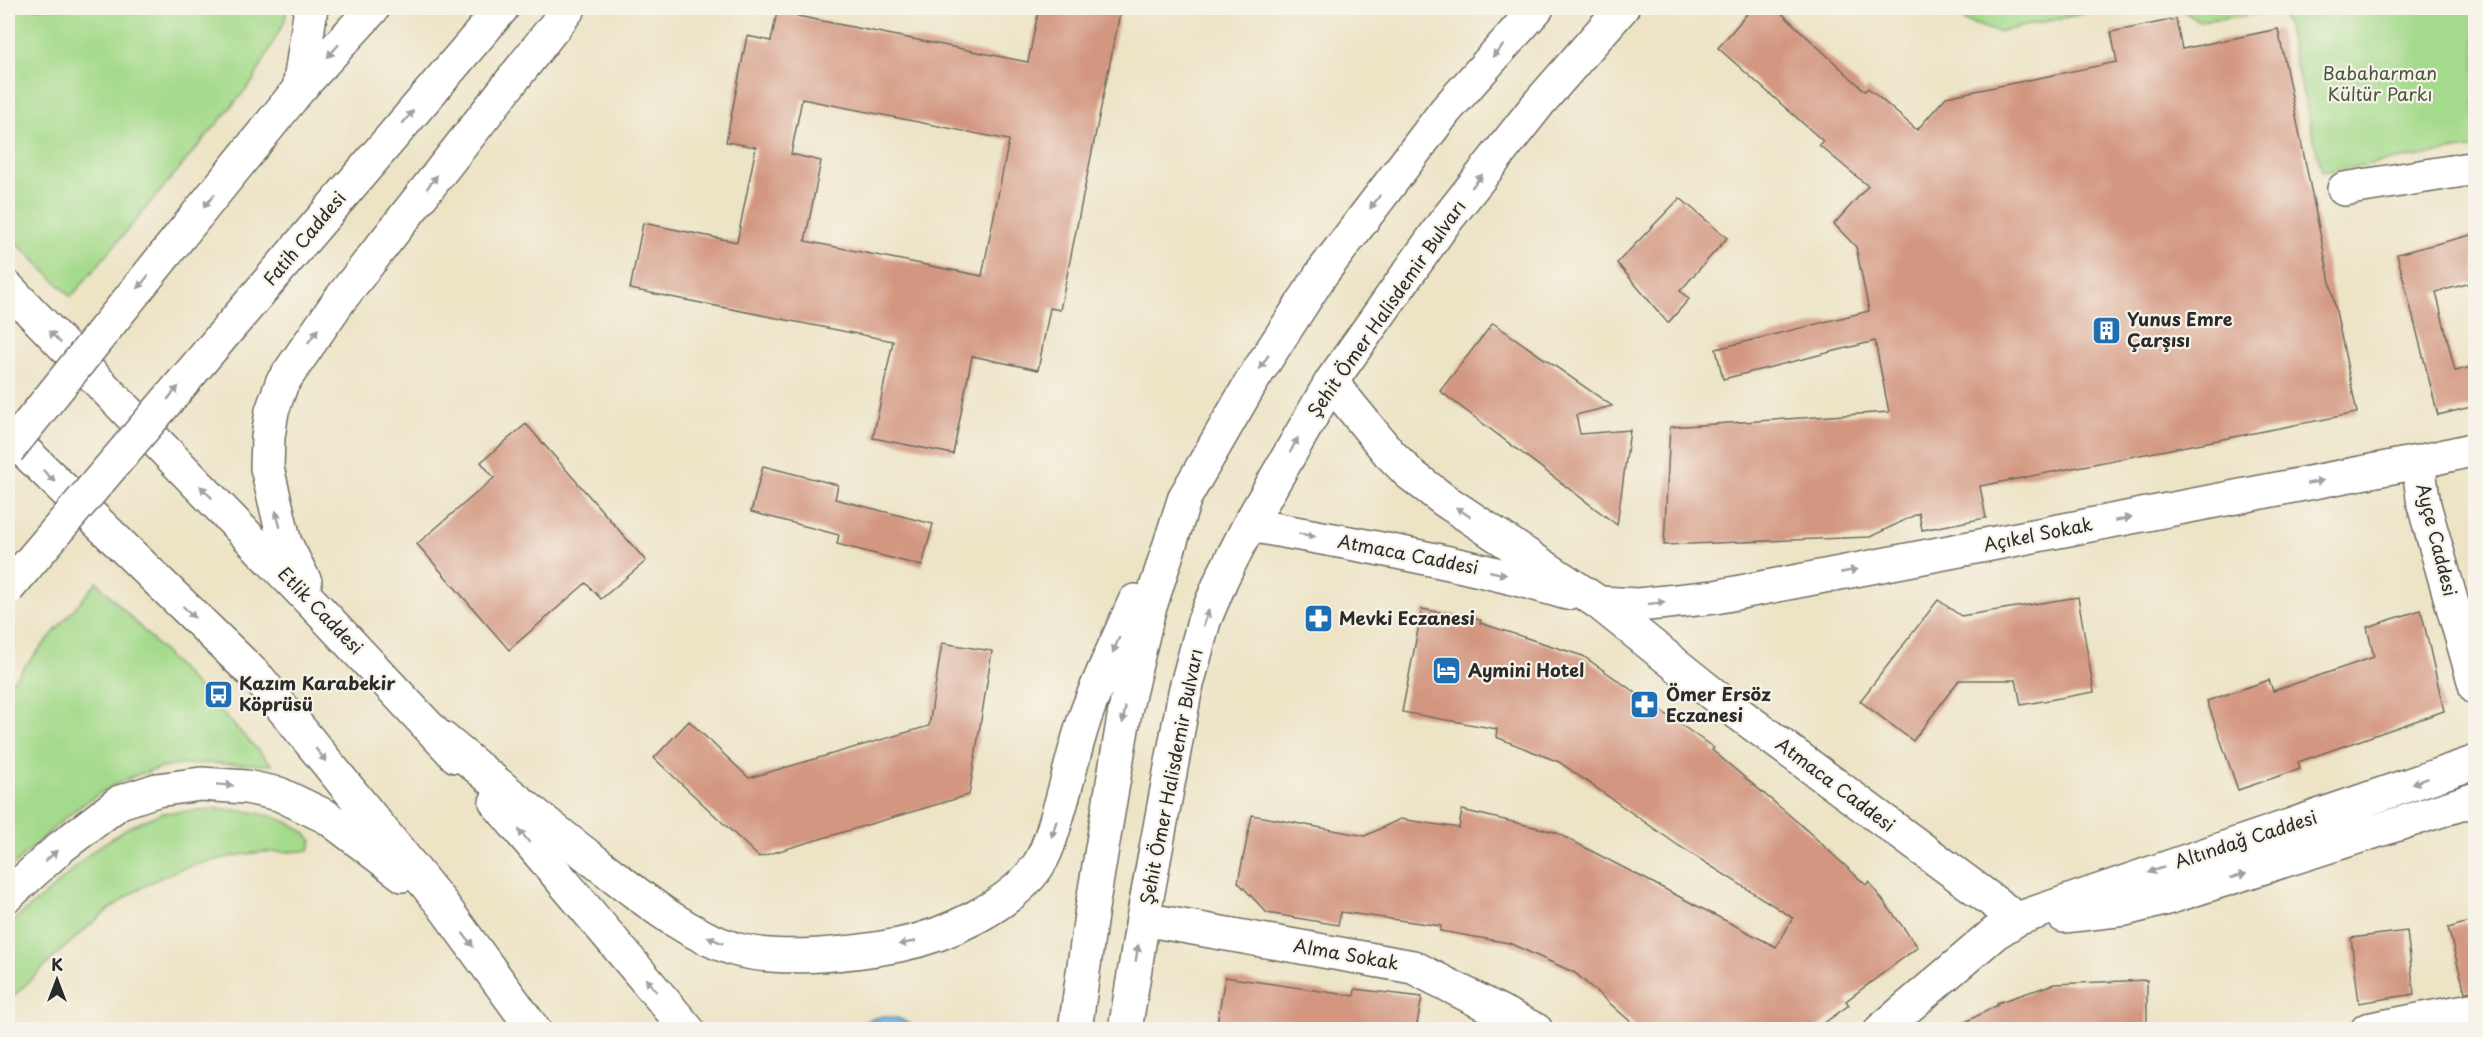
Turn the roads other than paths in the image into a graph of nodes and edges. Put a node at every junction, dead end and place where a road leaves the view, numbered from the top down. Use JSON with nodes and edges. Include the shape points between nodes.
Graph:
{"nodes":[{"id":1,"x":311,"y":8,"type":"edge"},
{"id":2,"x":373,"y":8,"type":"edge"},
{"id":3,"x":502,"y":8,"type":"edge"},
{"id":4,"x":569,"y":8,"type":"edge"},
{"id":5,"x":1537,"y":8,"type":"edge"},
{"id":6,"x":1622,"y":8,"type":"edge"},
{"id":7,"x":299,"y":89,"type":"junction"},
{"id":8,"x":2475,"y":168,"type":"edge"},
{"id":9,"x":2344,"y":189,"type":"dead end"},
{"id":10,"x":8,"y":288,"type":"edge"},
{"id":11,"x":1331,"y":382,"type":"junction"},
{"id":12,"x":8,"y":435,"type":"edge"},
{"id":13,"x":2475,"y":449,"type":"edge"},
{"id":14,"x":8,"y":450,"type":"edge"},
{"id":15,"x":2418,"y":462,"type":"junction"},
{"id":16,"x":1185,"y":497,"type":"junction"},
{"id":17,"x":1249,"y":525,"type":"junction"},
{"id":18,"x":8,"y":588,"type":"edge"},
{"id":19,"x":1599,"y":603,"type":"junction"},
{"id":20,"x":319,"y":610,"type":"junction"},
{"id":21,"x":2475,"y":688,"type":"edge"},
{"id":22,"x":442,"y":738,"type":"junction"},
{"id":23,"x":2475,"y":762,"type":"edge"},
{"id":24,"x":2475,"y":799,"type":"edge"},
{"id":25,"x":8,"y":895,"type":"edge"},
{"id":26,"x":442,"y":904,"type":"junction"},
{"id":27,"x":1143,"y":919,"type":"junction"},
{"id":28,"x":2017,"y":919,"type":"junction"},
{"id":29,"x":2475,"y":1009,"type":"edge"},
{"id":30,"x":1126,"y":1020,"type":"edge"},
{"id":31,"x":534,"y":1029,"type":"edge"},
{"id":32,"x":688,"y":1029,"type":"edge"},
{"id":33,"x":1075,"y":1029,"type":"edge"},
{"id":34,"x":1536,"y":1029,"type":"edge"},
{"id":35,"x":1881,"y":1029,"type":"edge"},
{"id":36,"x":2367,"y":1029,"type":"edge"}],
"edges":[{"from":1,"to":7,"type":"main road"},
{"from":2,"to":7,"type":"main road","one_way":true},
{"from":18,"to":3,"type":"main road","name":"Fatih Caddesi","one_way":true,"bridge":true},
{"from":20,"to":4,"type":"main road","one_way":true,"via":[[285,543],[267,468],[268,437],[282,383],[338,302]]},
{"from":5,"to":16,"type":"main road","one_way":true,"via":[[1446,110],[1322,273],[1252,381]]},
{"from":11,"to":6,"type":"main road","name":"Şehit Ömer Halisdemir Bulvarı","one_way":true,"via":[[1444,223],[1539,103]]},
{"from":7,"to":14,"type":"main road","one_way":true,"bridge":true},
{"from":8,"to":9,"type":"main road"},
{"from":20,"to":10,"type":"main road","name":"Etlik Caddesi","one_way":true},
{"from":17,"to":11,"type":"main road","name":"Şehit Ömer Halisdemir Bulvarı","one_way":true},
{"from":19,"to":11,"type":"main road","name":"Atmaca Caddesi","one_way":true,"via":[[1410,474]]},
{"from":12,"to":26,"type":"main road","one_way":true,"via":[[259,679]]},
{"from":13,"to":15,"type":"main road","name":"Açıkel Sokak"},
{"from":19,"to":15,"type":"main road","name":"Açıkel Sokak","one_way":true,"via":[[1638,605],[1715,597]]},
{"from":15,"to":21,"type":"main road","name":"Ayçe Caddesi","via":[[2424,505]]},
{"from":16,"to":22,"type":"main road","one_way":true,"via":[[1088,710],[1050,842],[1038,866],[1018,888],[990,908],[917,941],[800,956],[761,955],[733,948],[664,914]]},
{"from":16,"to":33,"type":"main road","one_way":true,"via":[[1148,612],[1125,711]]},
{"from":17,"to":19,"type":"main road","name":"Atmaca Caddesi","one_way":true,"via":[[1427,556]]},
{"from":27,"to":17,"type":"main road","name":"Şehit Ömer Halisdemir Bulvarı","one_way":true,"via":[[1185,692],[1204,621]]},
{"from":19,"to":28,"type":"main road","name":"Atmaca Caddesi","via":[[1719,699]]},
{"from":20,"to":22,"type":"main road","name":"Etlik Caddesi"},
{"from":32,"to":22,"type":"main road","name":"Etlik Caddesi","one_way":true},
{"from":23,"to":28,"type":"main road","name":"Altındağ Caddesi","one_way":true},
{"from":28,"to":24,"type":"main road","name":"Altındağ Caddesi","one_way":true,"via":[[2094,914],[2164,899]]},
{"from":25,"to":26,"type":"main road","one_way":true,"via":[[120,801],[157,790],[201,784],[279,794],[327,817]]},
{"from":26,"to":31,"type":"main road","one_way":true},
{"from":30,"to":27,"type":"main road","name":"Şehit Ömer Halisdemir Bulvarı","one_way":true},
{"from":27,"to":34,"type":"main road","name":"Alma Sokak","via":[[1413,967]]},
{"from":28,"to":35,"type":"main road","name":"Altındağ Caddesi","via":[[1986,940]]},
{"from":29,"to":36,"type":"main road"}]}
